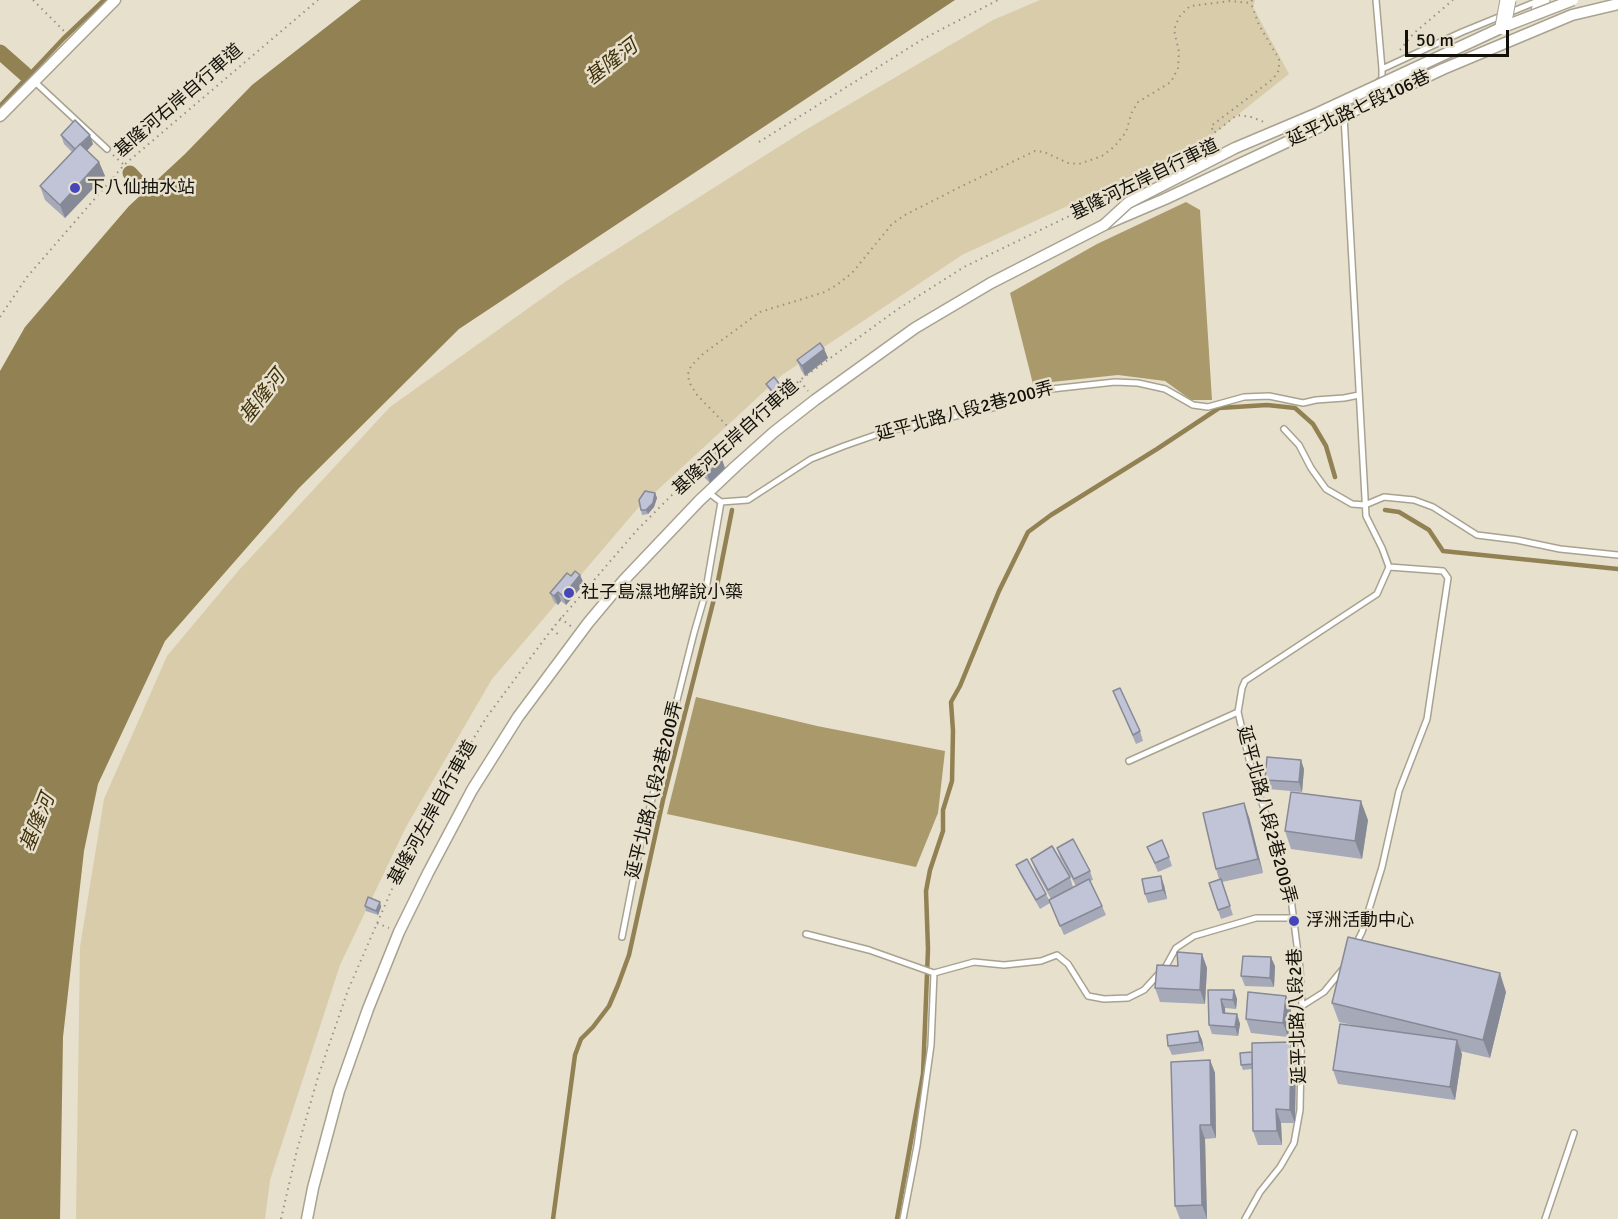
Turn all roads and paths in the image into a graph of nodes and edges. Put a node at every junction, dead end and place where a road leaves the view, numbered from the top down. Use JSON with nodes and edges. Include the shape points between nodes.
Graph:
{"nodes":[{"id":1,"x":33,"y":0,"type":"edge"},
{"id":2,"x":115,"y":0,"type":"edge"},
{"id":3,"x":318,"y":0,"type":"edge"},
{"id":4,"x":998,"y":0,"type":"edge"},
{"id":5,"x":1376,"y":0,"type":"edge"},
{"id":6,"x":1453,"y":0,"type":"edge"},
{"id":7,"x":1503,"y":0,"type":"edge"},
{"id":8,"x":1508,"y":0,"type":"edge"},
{"id":9,"x":1576,"y":0,"type":"edge"},
{"id":10,"x":1251,"y":1,"type":"edge"},
{"id":11,"x":1542,"y":3,"type":"edge"},
{"id":12,"x":1618,"y":4,"type":"edge"},
{"id":13,"x":1503,"y":27,"type":"junction"},
{"id":14,"x":75,"y":41,"type":"junction"},
{"id":15,"x":1403,"y":60,"type":"junction"},
{"id":16,"x":1382,"y":69,"type":"junction"},
{"id":17,"x":35,"y":82,"type":"junction"},
{"id":18,"x":0,"y":116,"type":"edge"},
{"id":19,"x":1344,"y":116,"type":"junction"},
{"id":20,"x":1273,"y":118,"type":"dead end"},
{"id":21,"x":1264,"y":122,"type":"junction"},
{"id":22,"x":1332,"y":122,"type":"junction"},
{"id":23,"x":1253,"y":127,"type":"dead end"},
{"id":24,"x":759,"y":142,"type":"dead end"},
{"id":25,"x":107,"y":149,"type":"joint"},
{"id":26,"x":124,"y":165,"type":"junction"},
{"id":27,"x":1159,"y":172,"type":"dead end"},
{"id":28,"x":1104,"y":225,"type":"junction"},
{"id":29,"x":0,"y":317,"type":"edge"},
{"id":30,"x":1359,"y":395,"type":"junction"},
{"id":31,"x":1284,"y":429,"type":"dead end"},
{"id":32,"x":735,"y":435,"type":"junction"},
{"id":33,"x":709,"y":459,"type":"edge"},
{"id":34,"x":700,"y":467,"type":"edge"},
{"id":35,"x":709,"y":493,"type":"junction"},
{"id":36,"x":721,"y":502,"type":"junction"},
{"id":37,"x":1365,"y":505,"type":"junction"},
{"id":38,"x":1618,"y":555,"type":"edge"},
{"id":39,"x":1389,"y":567,"type":"junction"},
{"id":40,"x":1238,"y":712,"type":"junction"},
{"id":41,"x":1129,"y":760,"type":"dead end"},
{"id":42,"x":1293,"y":918,"type":"junction"},
{"id":43,"x":806,"y":934,"type":"dead end"},
{"id":44,"x":622,"y":937,"type":"dead end"},
{"id":45,"x":1353,"y":950,"type":"edge"},
{"id":46,"x":1345,"y":967,"type":"edge"},
{"id":47,"x":934,"y":973,"type":"junction"},
{"id":48,"x":1302,"y":1006,"type":"junction"},
{"id":49,"x":1574,"y":1133,"type":"dead end"},
{"id":50,"x":281,"y":1219,"type":"edge"},
{"id":51,"x":307,"y":1219,"type":"edge"},
{"id":52,"x":903,"y":1219,"type":"edge"},
{"id":53,"x":1245,"y":1219,"type":"edge"},
{"id":54,"x":1545,"y":1219,"type":"edge"}],
"edges":[{"from":1,"to":14,"type":"path"},
{"from":2,"to":14,"type":"street"},
{"from":3,"to":26,"type":"path","name":"基隆河右岸自行車道"},
{"from":4,"to":24,"type":"path","via":[[923,39]]},
{"from":5,"to":16,"type":"lane"},
{"from":6,"to":15,"type":"path","via":[[1398,52]]},
{"from":7,"to":13,"type":"street","bridge":true},
{"from":8,"to":13,"type":"street","bridge":true},
{"from":9,"to":11,"type":"street","bridge":true},
{"from":10,"to":21,"type":"path","via":[[1259,25],[1279,59],[1279,70],[1273,79],[1211,126],[1214,133],[1237,115]]},
{"from":10,"to":32,"type":"path","via":[[1190,6],[1179,17],[1174,30],[1178,68],[1171,82],[1138,102],[1126,132],[1102,156],[1079,164],[1035,151],[960,187],[892,224],[852,273],[832,288],[760,312],[703,354],[691,366],[689,382]]},
{"from":11,"to":13,"type":"street","bridge":true},
{"from":11,"to":15,"type":"lane","via":[[1462,32]]},
{"from":12,"to":19,"type":"street","name":"延平北路七段106巷","via":[[1572,15]]},
{"from":13,"to":28,"type":"street","bridge":true,"via":[[1235,148],[1128,203]]},
{"from":14,"to":17,"type":"street"},
{"from":15,"to":16,"type":"lane"},
{"from":16,"to":22,"type":"lane","via":[[1382,79],[1331,108]]},
{"from":17,"to":18,"type":"street"},
{"from":17,"to":25,"type":"lane"},
{"from":19,"to":22,"type":"street","name":"延平北路七段106巷"},
{"from":19,"to":30,"type":"lane"},
{"from":20,"to":21,"type":"path"},
{"from":21,"to":23,"type":"path"},
{"from":22,"to":28,"type":"street","name":"延平北路七段106巷"},
{"from":25,"to":26,"type":"path"},
{"from":26,"to":29,"type":"path","name":"基隆河右岸自行車道","via":[[27,277]]},
{"from":27,"to":32,"type":"path","name":"基隆河左岸自行車道","via":[[964,267],[818,367]]},
{"from":28,"to":35,"type":"street","via":[[991,283],[915,328],[774,432]]},
{"from":30,"to":36,"type":"lane","name":"延平北路八段2巷200弄","via":[[1303,404],[1269,396],[1244,397],[1208,408],[1186,402],[1165,388],[1138,383],[1033,391],[996,406],[884,432],[844,446],[811,459],[748,500]]},
{"from":30,"to":37,"type":"lane"},
{"from":31,"to":37,"type":"lane","via":[[1299,445],[1326,489],[1352,504]]},
{"from":32,"to":33,"type":"path","name":"基隆河左岸自行車道"},
{"from":34,"to":50,"type":"path","name":"基隆河左岸自行車道","via":[[631,537],[552,629],[486,718],[434,804],[405,859],[348,990],[318,1077]]},
{"from":35,"to":36,"type":"lane"},
{"from":35,"to":51,"type":"street","via":[[624,580],[570,645],[472,790],[399,932],[368,1010],[339,1091]]},
{"from":36,"to":44,"type":"lane","name":"延平北路八段2巷200弄","via":[[705,596],[639,850]]},
{"from":37,"to":38,"type":"lane","via":[[1384,497],[1414,500],[1433,507],[1477,535]]},
{"from":37,"to":39,"type":"lane","via":[[1366,516]]},
{"from":39,"to":40,"type":"lane","name":"延平北路八段2巷200弄","via":[[1377,594],[1245,681]]},
{"from":39,"to":45,"type":"lane","via":[[1443,572],[1448,578],[1426,719],[1399,791],[1382,867]]},
{"from":40,"to":41,"type":"lane"},
{"from":40,"to":42,"type":"lane","name":"延平北路八段2巷200弄","via":[[1253,776],[1289,883]]},
{"from":42,"to":47,"type":"lane","via":[[1256,918],[1194,936],[1176,948],[1144,990],[1128,998],[1088,996],[1058,955],[1041,961],[974,962]]},
{"from":42,"to":48,"type":"lane","name":"延平北路八段2巷"},
{"from":43,"to":47,"type":"lane","via":[[869,950]]},
{"from":46,"to":48,"type":"lane","via":[[1324,992]]},
{"from":47,"to":52,"type":"lane","via":[[931,1045]]},
{"from":48,"to":53,"type":"lane","name":"延平北路八段2巷","via":[[1300,1110],[1294,1143]]},
{"from":49,"to":54,"type":"lane"}]}
